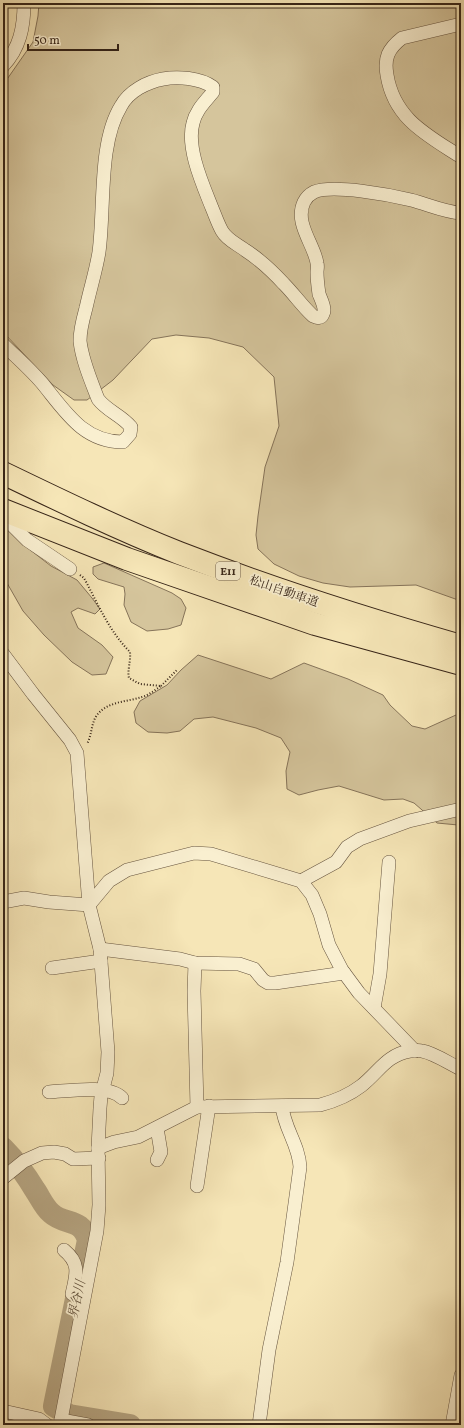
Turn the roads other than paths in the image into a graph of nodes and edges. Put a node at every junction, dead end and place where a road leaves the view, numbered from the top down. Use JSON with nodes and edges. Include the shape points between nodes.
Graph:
{"nodes":[{"id":1,"x":24,"y":3,"type":"edge"},
{"id":2,"x":461,"y":24,"type":"edge"},
{"id":3,"x":3,"y":66,"type":"edge"},
{"id":4,"x":461,"y":157,"type":"edge"},
{"id":5,"x":461,"y":213,"type":"edge"},
{"id":6,"x":3,"y":344,"type":"edge"},
{"id":7,"x":3,"y":473,"type":"edge"},
{"id":8,"x":3,"y":510,"type":"edge"},
{"id":9,"x":3,"y":516,"type":"edge"},
{"id":10,"x":70,"y":569,"type":"road end"},
{"id":11,"x":461,"y":646,"type":"edge"},
{"id":12,"x":3,"y":654,"type":"edge"},
{"id":13,"x":461,"y":664,"type":"edge"},
{"id":14,"x":461,"y":809,"type":"edge"},
{"id":15,"x":389,"y":862,"type":"dead end"},
{"id":16,"x":301,"y":881,"type":"junction"},
{"id":17,"x":3,"y":902,"type":"edge"},
{"id":18,"x":89,"y":905,"type":"junction"},
{"id":19,"x":100,"y":955,"type":"junction"},
{"id":20,"x":195,"y":963,"type":"junction"},
{"id":21,"x":52,"y":968,"type":"dead end"},
{"id":22,"x":344,"y":973,"type":"junction"},
{"id":23,"x":374,"y":1008,"type":"junction"},
{"id":24,"x":415,"y":1051,"type":"junction"},
{"id":25,"x":461,"y":1069,"type":"edge"},
{"id":26,"x":103,"y":1089,"type":"junction"},
{"id":27,"x":49,"y":1092,"type":"dead end"},
{"id":28,"x":122,"y":1098,"type":"dead end"},
{"id":29,"x":282,"y":1106,"type":"junction"},
{"id":30,"x":203,"y":1107,"type":"junction"},
{"id":31,"x":157,"y":1128,"type":"junction"},
{"id":32,"x":99,"y":1153,"type":"junction"},
{"id":33,"x":157,"y":1160,"type":"dead end"},
{"id":34,"x":3,"y":1178,"type":"edge"},
{"id":35,"x":197,"y":1186,"type":"dead end"},
{"id":36,"x":64,"y":1250,"type":"dead end"},
{"id":37,"x":83,"y":1266,"type":"junction"},
{"id":38,"x":72,"y":1294,"type":"dead end"},
{"id":39,"x":461,"y":1375,"type":"edge"},
{"id":40,"x":3,"y":1411,"type":"edge"},
{"id":41,"x":61,"y":1418,"type":"edge"},
{"id":42,"x":47,"y":1425,"type":"edge"},
{"id":43,"x":88,"y":1425,"type":"edge"},
{"id":44,"x":259,"y":1425,"type":"edge"},
{"id":45,"x":452,"y":1425,"type":"edge"}],
"edges":[{"from":1,"to":3,"type":"street","via":[[22,34],[16,50]]},
{"from":2,"to":4,"type":"street","via":[[402,38],[394,44],[387,55],[385,66],[398,107],[418,129]]},
{"from":5,"to":6,"type":"street","via":[[387,194],[337,189],[312,192],[301,210],[305,233],[318,265],[319,292],[324,309],[321,317],[313,316],[264,265],[222,231],[197,168],[192,138],[192,124],[196,113],[213,92],[213,87],[207,83],[171,77],[151,81],[133,92],[121,104],[112,123],[108,140],[97,262],[81,328],[81,349],[98,399],[131,427],[130,434],[124,442],[113,442],[84,430]]},
{"from":7,"to":11,"type":"highway","name":"松山自動車道","number":"E11","via":[[108,523],[178,552],[320,603]]},
{"from":8,"to":13,"type":"highway","name":"松山自動車道","number":"E11","via":[[127,559],[315,624]]},
{"from":9,"to":10,"type":"street","via":[[27,540]]},
{"from":12,"to":18,"type":"street","via":[[77,752]]},
{"from":14,"to":16,"type":"street","via":[[409,821],[360,839],[347,847],[336,862]]},
{"from":15,"to":23,"type":"street","via":[[380,974]]},
{"from":16,"to":18,"type":"street","via":[[211,854],[194,854],[127,870],[109,882]]},
{"from":16,"to":22,"type":"street","via":[[312,895],[329,945]]},
{"from":17,"to":18,"type":"street","via":[[24,898]]},
{"from":18,"to":19,"type":"street"},
{"from":19,"to":20,"type":"street","via":[[180,959]]},
{"from":19,"to":21,"type":"street"},
{"from":19,"to":26,"type":"street","via":[[108,1052]]},
{"from":20,"to":22,"type":"street","via":[[239,964],[254,969],[268,983]]},
{"from":20,"to":30,"type":"street","via":[[194,991]]},
{"from":22,"to":23,"type":"street"},
{"from":23,"to":24,"type":"street"},
{"from":24,"to":25,"type":"street","via":[[432,1054]]},
{"from":24,"to":29,"type":"street","via":[[404,1052],[386,1061],[347,1096],[320,1105]]},
{"from":26,"to":27,"type":"street"},
{"from":26,"to":28,"type":"street","via":[[118,1093]]},
{"from":26,"to":32,"type":"street"},
{"from":29,"to":30,"type":"street"},
{"from":29,"to":44,"type":"street","via":[[283,1116],[300,1156],[300,1167],[287,1262],[269,1350]]},
{"from":30,"to":31,"type":"street"},
{"from":30,"to":35,"type":"street"},
{"from":31,"to":32,"type":"street","via":[[132,1139],[114,1142]]},
{"from":31,"to":33,"type":"street","via":[[161,1152]]},
{"from":32,"to":34,"type":"street","via":[[73,1159],[65,1154],[42,1153],[18,1165]]},
{"from":32,"to":37,"type":"street","via":[[97,1231]]},
{"from":36,"to":37,"type":"street"},
{"from":37,"to":38,"type":"street","via":[[76,1272]]},
{"from":37,"to":41,"type":"street"},
{"from":39,"to":45,"type":"street"},
{"from":40,"to":42,"type":"street","via":[[33,1417]]},
{"from":41,"to":43,"type":"street"}]}
